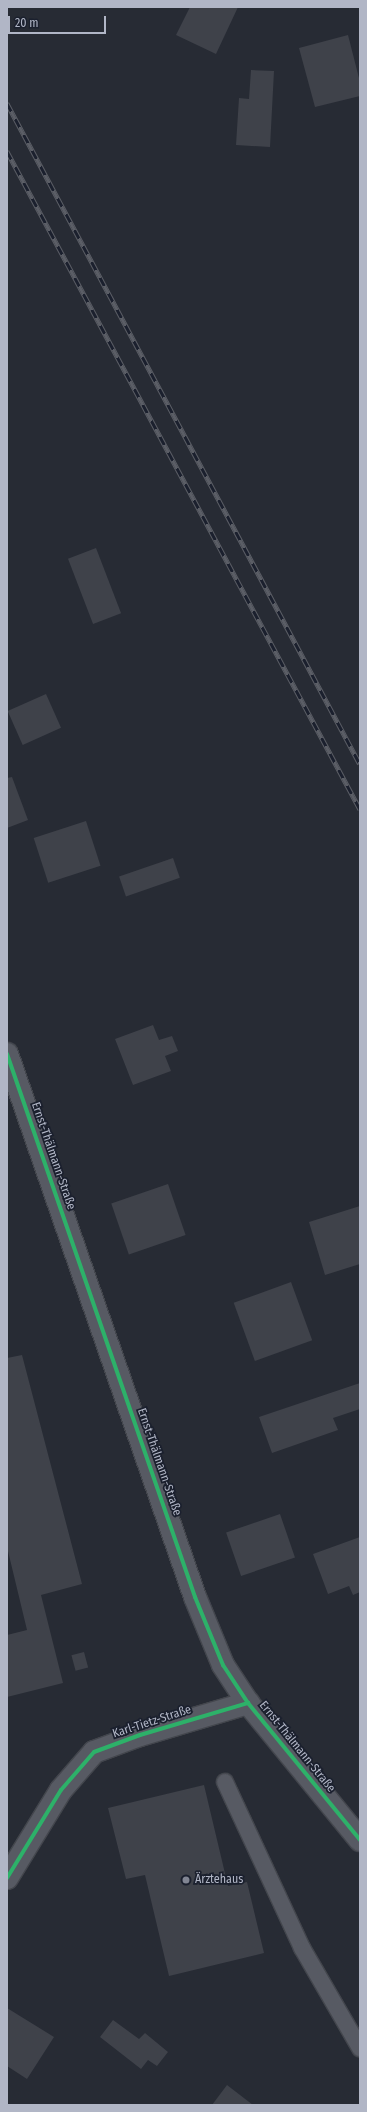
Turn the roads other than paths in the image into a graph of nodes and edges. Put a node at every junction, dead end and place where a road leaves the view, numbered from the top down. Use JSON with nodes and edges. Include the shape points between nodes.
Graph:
{"nodes":[{"id":1,"x":7,"y":1054,"type":"edge"},
{"id":2,"x":248,"y":1703,"type":"junction"},
{"id":3,"x":225,"y":1782,"type":"dead end"},
{"id":4,"x":360,"y":1840,"type":"edge"},
{"id":5,"x":7,"y":1878,"type":"edge"},
{"id":6,"x":360,"y":2048,"type":"edge"}],
"edges":[{"from":1,"to":2,"type":"street","name":"Ernst-Thälmann-Straße","via":[[195,1597],[223,1665]]},
{"from":2,"to":4,"type":"street","name":"Ernst-Thälmann-Straße"},
{"from":2,"to":5,"type":"street","name":"Karl-Tietz-Straße","via":[[140,1735],[94,1752],[61,1790]]},
{"from":3,"to":6,"type":"lane","via":[[302,1948]]}]}
